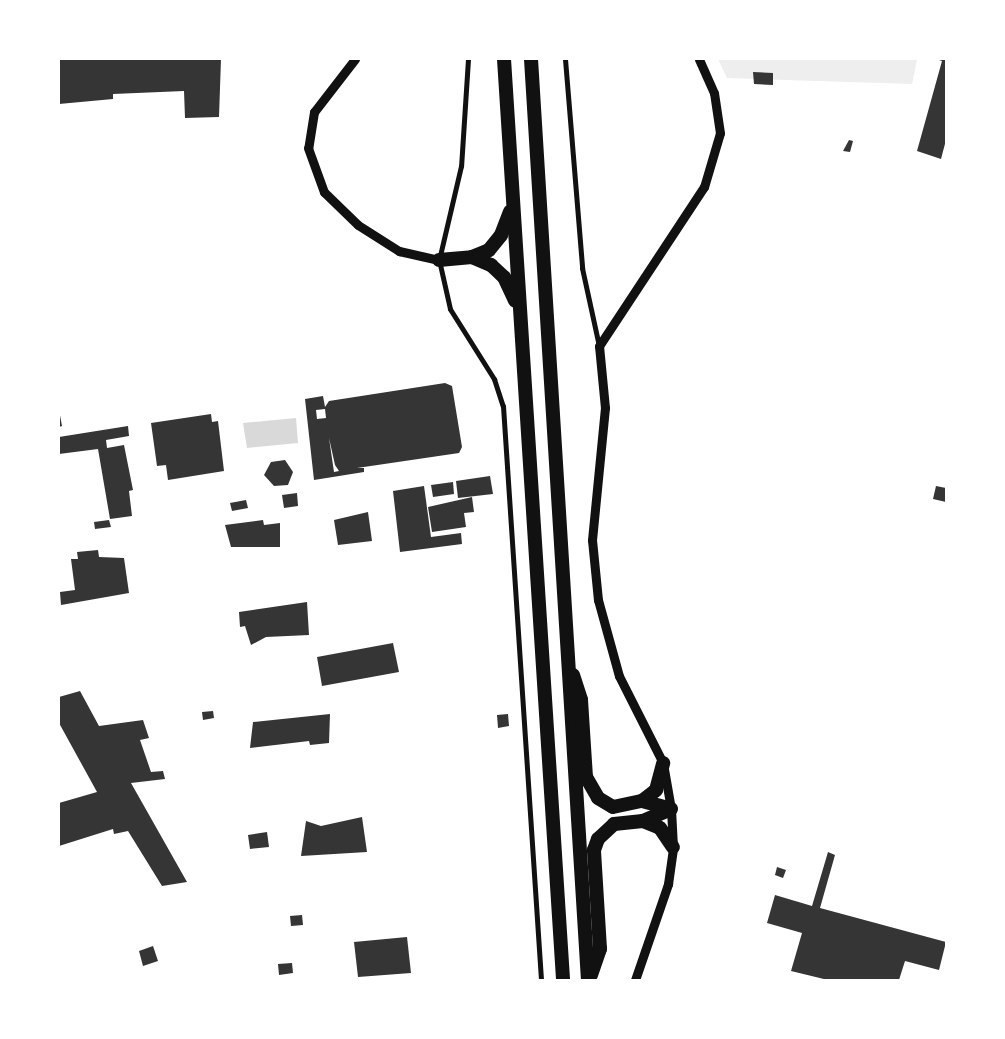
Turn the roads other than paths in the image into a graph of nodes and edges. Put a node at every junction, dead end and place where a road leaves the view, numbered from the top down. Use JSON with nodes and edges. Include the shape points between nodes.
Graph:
{"nodes":[{"id":1,"x":355,"y":59,"type":"edge"},
{"id":2,"x":468,"y":59,"type":"edge"},
{"id":3,"x":504,"y":59,"type":"edge"},
{"id":4,"x":531,"y":59,"type":"edge"},
{"id":5,"x":564,"y":59,"type":"edge"},
{"id":6,"x":699,"y":59,"type":"edge"},
{"id":7,"x":512,"y":207,"type":"junction"},
{"id":8,"x":472,"y":257,"type":"junction"},
{"id":9,"x":439,"y":260,"type":"junction"},
{"id":10,"x":518,"y":310,"type":"junction"},
{"id":11,"x":599,"y":346,"type":"junction"},
{"id":12,"x":566,"y":654,"type":"junction"},
{"id":13,"x":662,"y":764,"type":"junction"},
{"id":14,"x":642,"y":801,"type":"junction"},
{"id":15,"x":671,"y":809,"type":"junction"},
{"id":16,"x":643,"y":821,"type":"junction"},
{"id":17,"x":673,"y":848,"type":"junction"},
{"id":18,"x":541,"y":980,"type":"edge"},
{"id":19,"x":563,"y":980,"type":"edge"},
{"id":20,"x":589,"y":980,"type":"edge"},
{"id":21,"x":634,"y":980,"type":"edge"}],
"edges":[{"from":1,"to":9,"type":"street","via":[[314,112],[308,148],[324,192],[358,225],[399,250]]},
{"from":2,"to":9,"type":"street","via":[[461,166]]},
{"from":3,"to":7,"type":"highway"},
{"from":4,"to":12,"type":"highway"},
{"from":5,"to":11,"type":"street","via":[[582,268]]},
{"from":6,"to":11,"type":"street","via":[[714,94],[720,133],[704,187]]},
{"from":7,"to":8,"type":"highway","via":[[502,235],[489,250]]},
{"from":7,"to":10,"type":"highway"},
{"from":8,"to":9,"type":"highway"},
{"from":8,"to":10,"type":"highway","via":[[491,265],[504,277]]},
{"from":9,"to":18,"type":"street","via":[[450,310],[494,379],[503,406]]},
{"from":10,"to":19,"type":"highway"},
{"from":11,"to":13,"type":"street","via":[[605,408],[592,540],[598,600],[619,676]]},
{"from":12,"to":14,"type":"highway","via":[[581,700],[586,777],[598,798],[613,807]]},
{"from":12,"to":20,"type":"highway"},
{"from":13,"to":14,"type":"highway","via":[[656,790]]},
{"from":13,"to":15,"type":"street"},
{"from":14,"to":15,"type":"highway"},
{"from":15,"to":16,"type":"highway"},
{"from":15,"to":17,"type":"street"},
{"from":16,"to":17,"type":"highway","via":[[660,828]]},
{"from":16,"to":20,"type":"highway","via":[[614,824],[598,839],[600,949]]},
{"from":17,"to":21,"type":"street","via":[[668,884]]}]}
